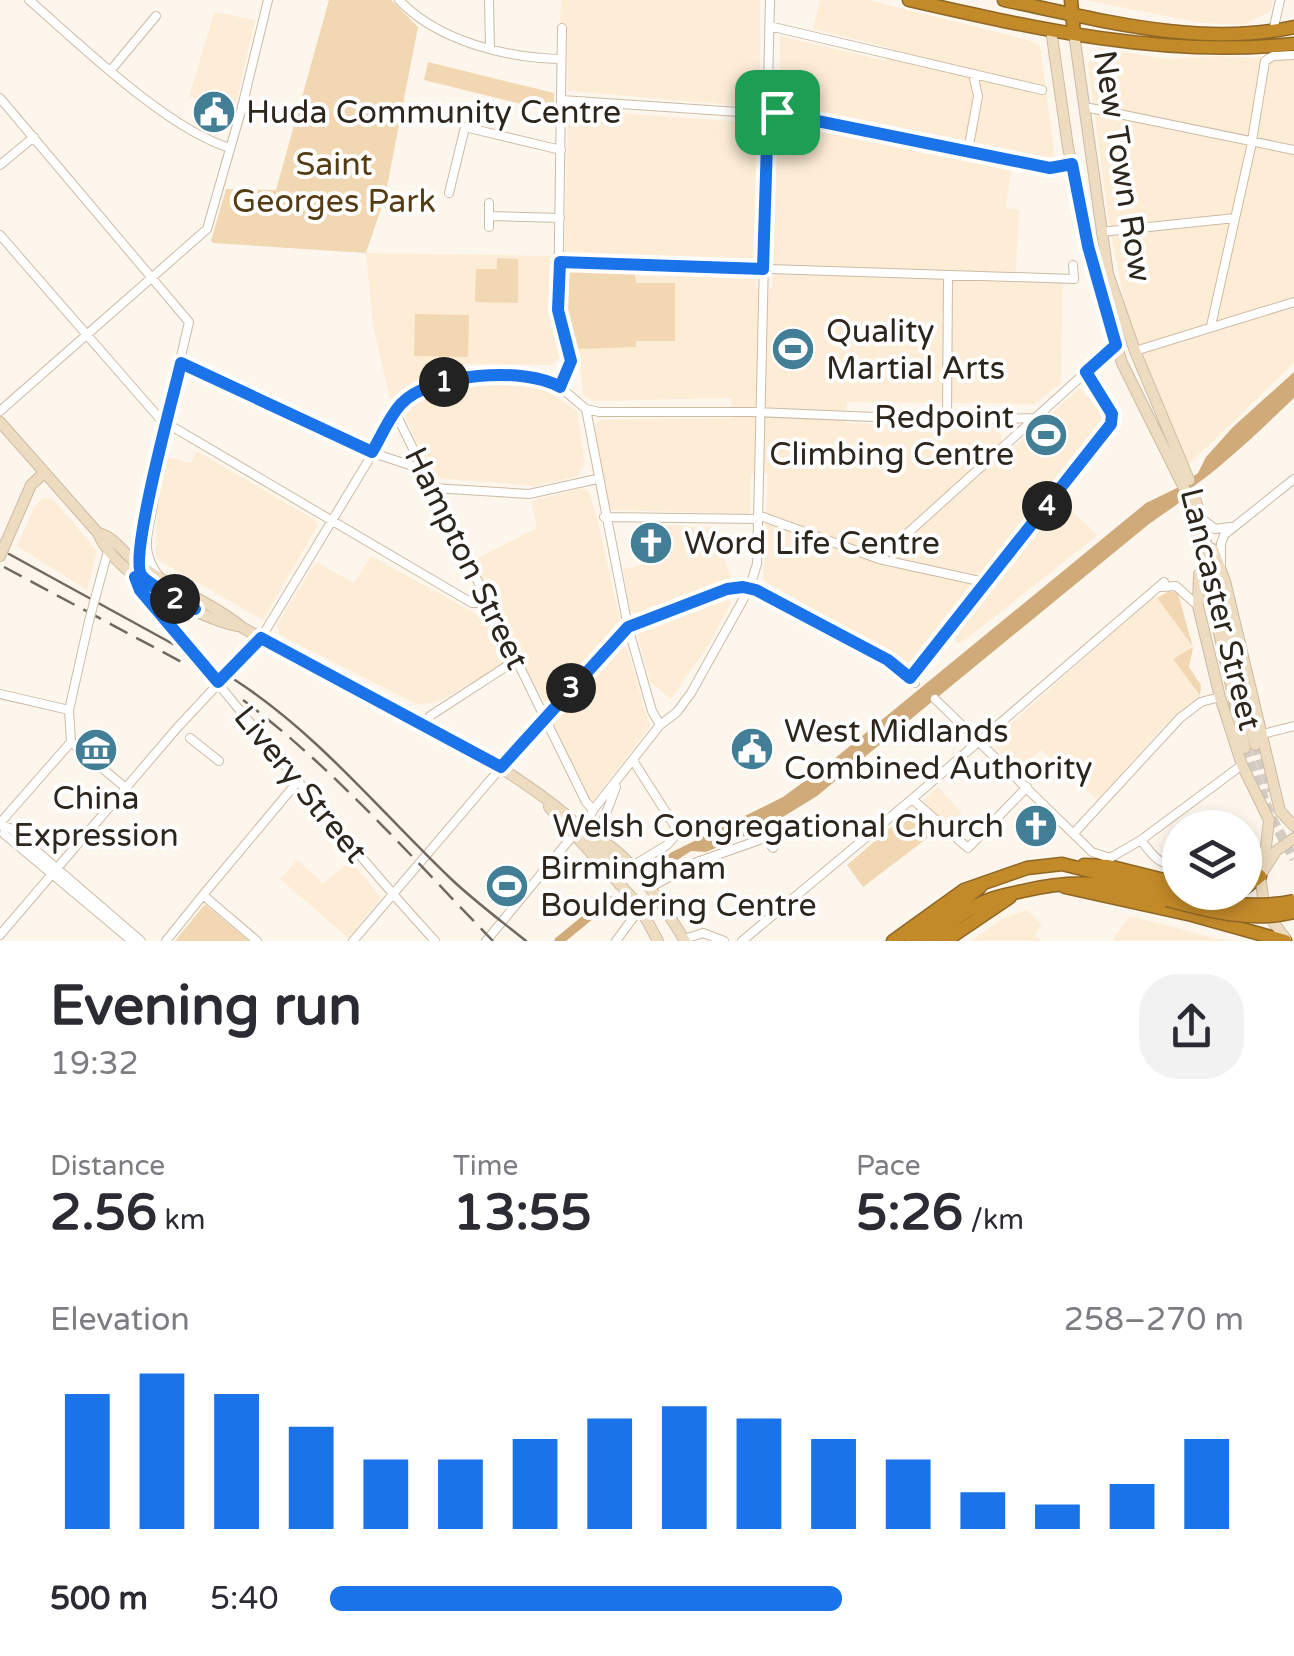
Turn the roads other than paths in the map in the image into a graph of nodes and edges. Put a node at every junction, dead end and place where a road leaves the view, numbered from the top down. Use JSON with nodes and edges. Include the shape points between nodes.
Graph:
{"nodes":[{"id":1,"x":29,"y":0,"type":"edge"},
{"id":2,"x":268,"y":0,"type":"edge"},
{"id":3,"x":399,"y":0,"type":"edge"},
{"id":4,"x":489,"y":0,"type":"edge"},
{"id":5,"x":770,"y":0,"type":"edge"},
{"id":6,"x":909,"y":0,"type":"edge"},
{"id":7,"x":1004,"y":0,"type":"edge"},
{"id":8,"x":1280,"y":0,"type":"edge"},
{"id":9,"x":1047,"y":4,"type":"edge"},
{"id":10,"x":1072,"y":7,"type":"edge"},
{"id":11,"x":156,"y":16,"type":"dead end"},
{"id":12,"x":770,"y":26,"type":"junction"},
{"id":13,"x":1294,"y":27,"type":"edge"},
{"id":14,"x":562,"y":28,"type":"dead end"},
{"id":15,"x":1051,"y":30,"type":"junction"},
{"id":16,"x":1274,"y":32,"type":"junction"},
{"id":17,"x":1074,"y":34,"type":"junction"},
{"id":18,"x":1294,"y":41,"type":"edge"},
{"id":19,"x":490,"y":48,"type":"junction"},
{"id":20,"x":1294,"y":55,"type":"edge"},
{"id":21,"x":561,"y":59,"type":"junction"},
{"id":22,"x":111,"y":70,"type":"junction"},
{"id":23,"x":972,"y":74,"type":"junction"},
{"id":24,"x":1039,"y":85,"type":"dead end"},
{"id":25,"x":0,"y":98,"type":"edge"},
{"id":26,"x":562,"y":100,"type":"junction"},
{"id":27,"x":1085,"y":107,"type":"junction"},
{"id":28,"x":768,"y":113,"type":"junction"},
{"id":29,"x":34,"y":137,"type":"junction"},
{"id":30,"x":1252,"y":142,"type":"junction"},
{"id":31,"x":230,"y":148,"type":"junction"},
{"id":32,"x":560,"y":150,"type":"junction"},
{"id":33,"x":1294,"y":150,"type":"edge"},
{"id":34,"x":968,"y":151,"type":"junction"},
{"id":35,"x":1072,"y":164,"type":"junction"},
{"id":36,"x":0,"y":165,"type":"edge"},
{"id":37,"x":449,"y":193,"type":"dead end"},
{"id":38,"x":489,"y":204,"type":"dead end"},
{"id":39,"x":489,"y":216,"type":"junction"},
{"id":40,"x":560,"y":218,"type":"junction"},
{"id":41,"x":1234,"y":218,"type":"junction"},
{"id":42,"x":489,"y":227,"type":"dead end"},
{"id":43,"x":1100,"y":232,"type":"junction"},
{"id":44,"x":0,"y":235,"type":"edge"},
{"id":45,"x":560,"y":262,"type":"junction"},
{"id":46,"x":1073,"y":266,"type":"dead end"},
{"id":47,"x":763,"y":269,"type":"junction"},
{"id":48,"x":948,"y":275,"type":"junction"},
{"id":49,"x":152,"y":278,"type":"junction"},
{"id":50,"x":1097,"y":280,"type":"junction"},
{"id":51,"x":1294,"y":302,"type":"edge"},
{"id":52,"x":1211,"y":326,"type":"junction"},
{"id":53,"x":88,"y":334,"type":"junction"},
{"id":54,"x":1112,"y":348,"type":"junction"},
{"id":55,"x":1135,"y":351,"type":"junction"},
{"id":56,"x":181,"y":363,"type":"junction"},
{"id":57,"x":1086,"y":372,"type":"junction"},
{"id":58,"x":560,"y":387,"type":"junction"},
{"id":59,"x":586,"y":408,"type":"junction"},
{"id":60,"x":0,"y":411,"type":"edge"},
{"id":61,"x":396,"y":412,"type":"junction"},
{"id":62,"x":761,"y":413,"type":"junction"},
{"id":63,"x":1035,"y":418,"type":"junction"},
{"id":64,"x":948,"y":420,"type":"junction"},
{"id":65,"x":998,"y":420,"type":"junction"},
{"id":66,"x":0,"y":422,"type":"edge"},
{"id":67,"x":167,"y":425,"type":"junction"},
{"id":68,"x":1010,"y":440,"type":"junction"},
{"id":69,"x":372,"y":452,"type":"junction"},
{"id":70,"x":422,"y":469,"type":"junction"},
{"id":71,"x":44,"y":472,"type":"junction"},
{"id":72,"x":1184,"y":474,"type":"junction"},
{"id":73,"x":154,"y":479,"type":"junction"},
{"id":74,"x":597,"y":479,"type":"junction"},
{"id":75,"x":1294,"y":479,"type":"edge"},
{"id":76,"x":432,"y":488,"type":"junction"},
{"id":77,"x":1189,"y":490,"type":"junction"},
{"id":78,"x":604,"y":517,"type":"junction"},
{"id":79,"x":758,"y":517,"type":"junction"},
{"id":80,"x":1201,"y":518,"type":"junction"},
{"id":81,"x":332,"y":522,"type":"junction"},
{"id":82,"x":1234,"y":525,"type":"junction"},
{"id":83,"x":98,"y":533,"type":"junction"},
{"id":84,"x":1206,"y":535,"type":"junction"},
{"id":85,"x":1198,"y":550,"type":"junction"},
{"id":86,"x":108,"y":551,"type":"junction"},
{"id":87,"x":0,"y":556,"type":"edge"},
{"id":88,"x":879,"y":559,"type":"junction"},
{"id":89,"x":137,"y":564,"type":"junction"},
{"id":90,"x":1222,"y":570,"type":"junction"},
{"id":91,"x":158,"y":576,"type":"junction"},
{"id":92,"x":135,"y":577,"type":"junction"},
{"id":93,"x":984,"y":582,"type":"junction"},
{"id":94,"x":749,"y":589,"type":"junction"},
{"id":95,"x":486,"y":603,"type":"junction"},
{"id":96,"x":1198,"y":606,"type":"junction"},
{"id":97,"x":195,"y":609,"type":"junction"},
{"id":98,"x":628,"y":627,"type":"junction"},
{"id":99,"x":243,"y":628,"type":"junction"},
{"id":100,"x":261,"y":638,"type":"junction"},
{"id":101,"x":516,"y":660,"type":"junction"},
{"id":102,"x":218,"y":682,"type":"junction"},
{"id":103,"x":0,"y":694,"type":"edge"},
{"id":104,"x":1220,"y":696,"type":"junction"},
{"id":105,"x":935,"y":699,"type":"dead end"},
{"id":106,"x":70,"y":710,"type":"junction"},
{"id":107,"x":544,"y":717,"type":"junction"},
{"id":108,"x":424,"y":725,"type":"junction"},
{"id":109,"x":660,"y":726,"type":"junction"},
{"id":110,"x":1294,"y":726,"type":"edge"},
{"id":111,"x":1262,"y":734,"type":"junction"},
{"id":112,"x":190,"y":738,"type":"dead end"},
{"id":113,"x":980,"y":741,"type":"junction"},
{"id":114,"x":71,"y":742,"type":"junction"},
{"id":115,"x":218,"y":761,"type":"dead end"},
{"id":116,"x":634,"y":762,"type":"junction"},
{"id":117,"x":1242,"y":765,"type":"junction"},
{"id":118,"x":501,"y":767,"type":"junction"},
{"id":119,"x":620,"y":779,"type":"junction"},
{"id":120,"x":299,"y":780,"type":"junction"},
{"id":121,"x":1027,"y":787,"type":"junction"},
{"id":122,"x":126,"y":789,"type":"junction"},
{"id":123,"x":533,"y":789,"type":"junction"},
{"id":124,"x":912,"y":800,"type":"junction"},
{"id":125,"x":594,"y":810,"type":"junction"},
{"id":126,"x":2,"y":826,"type":"edge"},
{"id":127,"x":1294,"y":826,"type":"edge"},
{"id":128,"x":575,"y":833,"type":"junction"},
{"id":129,"x":1074,"y":833,"type":"junction"},
{"id":130,"x":591,"y":836,"type":"junction"},
{"id":131,"x":1294,"y":838,"type":"edge"},
{"id":132,"x":605,"y":840,"type":"junction"},
{"id":133,"x":1141,"y":840,"type":"junction"},
{"id":134,"x":773,"y":848,"type":"dead end"},
{"id":135,"x":1162,"y":863,"type":"edge"},
{"id":136,"x":631,"y":867,"type":"junction"},
{"id":137,"x":54,"y":870,"type":"junction"},
{"id":138,"x":1262,"y":871,"type":"junction"},
{"id":139,"x":986,"y":882,"type":"junction"},
{"id":140,"x":619,"y":884,"type":"junction"},
{"id":141,"x":1054,"y":884,"type":"junction"},
{"id":142,"x":649,"y":888,"type":"junction"},
{"id":143,"x":1162,"y":889,"type":"edge"},
{"id":144,"x":1021,"y":891,"type":"junction"},
{"id":145,"x":1162,"y":891,"type":"edge"},
{"id":146,"x":203,"y":894,"type":"junction"},
{"id":147,"x":392,"y":894,"type":"junction"},
{"id":148,"x":1294,"y":901,"type":"edge"},
{"id":149,"x":1262,"y":905,"type":"edge"},
{"id":150,"x":640,"y":907,"type":"junction"},
{"id":151,"x":1228,"y":910,"type":"edge"},
{"id":152,"x":1294,"y":912,"type":"edge"},
{"id":153,"x":666,"y":914,"type":"junction"},
{"id":154,"x":0,"y":934,"type":"edge"},
{"id":155,"x":658,"y":940,"type":"edge"},
{"id":156,"x":686,"y":940,"type":"edge"},
{"id":157,"x":132,"y":941,"type":"edge"},
{"id":158,"x":141,"y":941,"type":"edge"},
{"id":159,"x":166,"y":941,"type":"edge"},
{"id":160,"x":257,"y":941,"type":"edge"},
{"id":161,"x":352,"y":941,"type":"edge"},
{"id":162,"x":435,"y":941,"type":"edge"},
{"id":163,"x":486,"y":941,"type":"edge"},
{"id":164,"x":616,"y":941,"type":"edge"},
{"id":165,"x":724,"y":941,"type":"edge"},
{"id":166,"x":742,"y":941,"type":"edge"},
{"id":167,"x":892,"y":941,"type":"edge"},
{"id":168,"x":911,"y":941,"type":"edge"},
{"id":169,"x":928,"y":941,"type":"edge"},
{"id":170,"x":946,"y":941,"type":"edge"},
{"id":171,"x":1287,"y":941,"type":"edge"}],
"edges":[{"from":1,"to":22,"type":"street"},
{"from":2,"to":31,"type":"street"},
{"from":3,"to":19,"type":"street","via":[[420,20]]},
{"from":4,"to":19,"type":"street"},
{"from":5,"to":12,"type":"street"},
{"from":6,"to":15,"type":"highway"},
{"from":7,"to":9,"type":"highway"},
{"from":8,"to":16,"type":"street"},
{"from":9,"to":10,"type":"highway"},
{"from":9,"to":15,"type":"highway"},
{"from":10,"to":16,"type":"highway","via":[[1213,34]]},
{"from":10,"to":17,"type":"highway"},
{"from":11,"to":22,"type":"street"},
{"from":12,"to":23,"type":"street"},
{"from":12,"to":28,"type":"street"},
{"from":13,"to":16,"type":"highway"},
{"from":14,"to":21,"type":"street"},
{"from":15,"to":17,"type":"highway"},
{"from":15,"to":35,"type":"main road","name":"New Town Row"},
{"from":16,"to":18,"type":"highway"},
{"from":17,"to":18,"type":"highway","via":[[1165,47],[1254,48]]},
{"from":17,"to":27,"type":"main road","name":"New Town Row"},
{"from":19,"to":21,"type":"street"},
{"from":20,"to":30,"type":"street","via":[[1265,61]]},
{"from":21,"to":26,"type":"street"},
{"from":22,"to":31,"type":"street","via":[[176,121]]},
{"from":23,"to":24,"type":"street"},
{"from":23,"to":34,"type":"street","via":[[978,96]]},
{"from":25,"to":29,"type":"street"},
{"from":26,"to":28,"type":"street"},
{"from":26,"to":32,"type":"street"},
{"from":27,"to":30,"type":"street"},
{"from":27,"to":43,"type":"main road","name":"New Town Row"},
{"from":28,"to":34,"type":"street"},
{"from":28,"to":47,"type":"street"},
{"from":29,"to":36,"type":"street"},
{"from":29,"to":49,"type":"street"},
{"from":30,"to":33,"type":"street"},
{"from":30,"to":41,"type":"street"},
{"from":31,"to":49,"type":"street","via":[[208,229]]},
{"from":32,"to":37,"type":"street","via":[[465,126]]},
{"from":32,"to":40,"type":"street"},
{"from":34,"to":35,"type":"street","via":[[1050,168]]},
{"from":35,"to":50,"type":"main road","name":"New Town Row"},
{"from":38,"to":39,"type":"street"},
{"from":39,"to":40,"type":"street"},
{"from":39,"to":42,"type":"street"},
{"from":40,"to":45,"type":"street"},
{"from":41,"to":43,"type":"street"},
{"from":41,"to":52,"type":"street"},
{"from":43,"to":50,"type":"main road"},
{"from":43,"to":55,"type":"main road","name":"New Town Row"},
{"from":44,"to":53,"type":"street"},
{"from":45,"to":47,"type":"street"},
{"from":45,"to":58,"type":"street","via":[[558,310],[571,361]]},
{"from":46,"to":48,"type":"street","via":[[1074,279]]},
{"from":47,"to":48,"type":"street"},
{"from":47,"to":62,"type":"street"},
{"from":48,"to":64,"type":"street"},
{"from":49,"to":53,"type":"street"},
{"from":49,"to":56,"type":"street","via":[[189,322]]},
{"from":50,"to":54,"type":"main road","name":"New Town Row"},
{"from":51,"to":52,"type":"street"},
{"from":52,"to":55,"type":"street"},
{"from":53,"to":60,"type":"street"},
{"from":53,"to":67,"type":"street"},
{"from":54,"to":57,"type":"street"},
{"from":54,"to":72,"type":"main road","name":"New Town Row"},
{"from":55,"to":72,"type":"main road","name":"New Town Row"},
{"from":56,"to":67,"type":"street"},
{"from":56,"to":69,"type":"street"},
{"from":57,"to":63,"type":"street"},
{"from":57,"to":93,"type":"street","via":[[1112,414],[1111,424]]},
{"from":58,"to":59,"type":"street"},
{"from":58,"to":61,"type":"street","via":[[542,378],[466,376],[405,400]]},
{"from":59,"to":62,"type":"street"},
{"from":59,"to":74,"type":"street"},
{"from":61,"to":69,"type":"street"},
{"from":61,"to":70,"type":"street","name":"Hampton Street"},
{"from":62,"to":64,"type":"street"},
{"from":62,"to":79,"type":"street"},
{"from":63,"to":65,"type":"street"},
{"from":63,"to":68,"type":"street"},
{"from":64,"to":65,"type":"street"},
{"from":65,"to":68,"type":"street"},
{"from":66,"to":71,"type":"main road"},
{"from":67,"to":73,"type":"street"},
{"from":67,"to":81,"type":"street"},
{"from":68,"to":88,"type":"street"},
{"from":69,"to":70,"type":"street"},
{"from":69,"to":81,"type":"street"},
{"from":70,"to":76,"type":"street","name":"Hampton Street"},
{"from":71,"to":83,"type":"main road"},
{"from":71,"to":87,"type":"main road","via":[[31,486]]},
{"from":72,"to":77,"type":"main road","name":"Lancaster Street"},
{"from":73,"to":89,"type":"street"},
{"from":73,"to":91,"type":"street","via":[[145,551]]},
{"from":74,"to":76,"type":"street","via":[[529,494]]},
{"from":74,"to":78,"type":"street"},
{"from":75,"to":82,"type":"street"},
{"from":76,"to":95,"type":"street","name":"Hampton Street"},
{"from":77,"to":80,"type":"main road","name":"Lancaster Street"},
{"from":77,"to":85,"type":"main road","name":"Lancaster Street"},
{"from":78,"to":79,"type":"street"},
{"from":78,"to":98,"type":"street"},
{"from":79,"to":88,"type":"street"},
{"from":79,"to":94,"type":"street"},
{"from":80,"to":82,"type":"street","via":[[1223,530]]},
{"from":80,"to":84,"type":"main road","name":"Lancaster Street"},
{"from":81,"to":95,"type":"street","via":[[472,603]]},
{"from":81,"to":100,"type":"street"},
{"from":82,"to":90,"type":"street","via":[[1220,544]]},
{"from":83,"to":86,"type":"main road"},
{"from":83,"to":89,"type":"main road"},
{"from":84,"to":85,"type":"main road","name":"Lancaster Street","via":[[1250,747]]},
{"from":84,"to":90,"type":"main road"},
{"from":85,"to":96,"type":"main road"},
{"from":86,"to":92,"type":"main road"},
{"from":86,"to":106,"type":"street","bridge":true},
{"from":88,"to":93,"type":"street"},
{"from":89,"to":91,"type":"main road"},
{"from":89,"to":97,"type":"main road","via":[[142,576]]},
{"from":90,"to":111,"type":"main road"},
{"from":91,"to":99,"type":"main road"},
{"from":92,"to":97,"type":"main road"},
{"from":92,"to":102,"type":"street","name":"Livery Street"},
{"from":93,"to":94,"type":"street","via":[[912,681],[888,660]]},
{"from":94,"to":98,"type":"street","via":[[727,589]]},
{"from":94,"to":109,"type":"street","via":[[691,693]]},
{"from":95,"to":101,"type":"street","name":"Hampton Street"},
{"from":96,"to":104,"type":"main road"},
{"from":96,"to":113,"type":"street","via":[[1176,586],[1161,584]]},
{"from":97,"to":99,"type":"main road"},
{"from":98,"to":107,"type":"street"},
{"from":98,"to":109,"type":"street"},
{"from":99,"to":100,"type":"main road"},
{"from":100,"to":102,"type":"street"},
{"from":100,"to":108,"type":"main road"},
{"from":101,"to":107,"type":"street","name":"Hampton Street"},
{"from":101,"to":108,"type":"street"},
{"from":102,"to":120,"type":"street","name":"Livery Street"},
{"from":102,"to":122,"type":"street"},
{"from":103,"to":106,"type":"street"},
{"from":104,"to":117,"type":"main road"},
{"from":104,"to":129,"type":"street","via":[[1180,718]]},
{"from":105,"to":113,"type":"street"},
{"from":106,"to":114,"type":"street"},
{"from":107,"to":118,"type":"street"},
{"from":107,"to":125,"type":"street","name":"Hampton Street"},
{"from":108,"to":118,"type":"main road"},
{"from":109,"to":116,"type":"street"},
{"from":110,"to":111,"type":"street"},
{"from":111,"to":127,"type":"main road","via":[[1280,811]]},
{"from":112,"to":115,"type":"street"},
{"from":113,"to":121,"type":"street"},
{"from":113,"to":124,"type":"street"},
{"from":114,"to":122,"type":"street"},
{"from":114,"to":126,"type":"street"},
{"from":116,"to":119,"type":"street"},
{"from":116,"to":136,"type":"street","via":[[676,835]]},
{"from":117,"to":133,"type":"street"},
{"from":117,"to":138,"type":"main road","via":[[1270,820]]},
{"from":118,"to":123,"type":"main road"},
{"from":118,"to":147,"type":"street"},
{"from":119,"to":125,"type":"street"},
{"from":119,"to":132,"type":"street","via":[[603,821]]},
{"from":120,"to":146,"type":"street"},
{"from":120,"to":147,"type":"street","name":"Livery Street"},
{"from":121,"to":124,"type":"street","via":[[968,848]]},
{"from":121,"to":129,"type":"street"},
{"from":122,"to":137,"type":"street"},
{"from":123,"to":128,"type":"main road"},
{"from":123,"to":130,"type":"main road"},
{"from":124,"to":166,"type":"street"},
{"from":125,"to":130,"type":"street"},
{"from":126,"to":137,"type":"street"},
{"from":128,"to":140,"type":"main road"},
{"from":128,"to":163,"type":"street"},
{"from":129,"to":133,"type":"street","via":[[1092,852],[1110,858]]},
{"from":130,"to":132,"type":"main road"},
{"from":130,"to":140,"type":"main road","via":[[617,870]]},
{"from":131,"to":138,"type":"main road"},
{"from":132,"to":136,"type":"main road"},
{"from":133,"to":135,"type":"street"},
{"from":134,"to":142,"type":"street","via":[[765,838]]},
{"from":136,"to":142,"type":"main road"},
{"from":137,"to":154,"type":"street"},
{"from":137,"to":157,"type":"street"},
{"from":137,"to":158,"type":"street"},
{"from":138,"to":171,"type":"main road","via":[[1264,910]]},
{"from":139,"to":143,"type":"highway","via":[[1062,864]]},
{"from":139,"to":167,"type":"highway"},
{"from":139,"to":168,"type":"highway"},
{"from":140,"to":150,"type":"main road"},
{"from":141,"to":144,"type":"highway"},
{"from":141,"to":145,"type":"highway"},
{"from":141,"to":171,"type":"highway"},
{"from":142,"to":153,"type":"main road"},
{"from":144,"to":169,"type":"highway","via":[[970,909]]},
{"from":144,"to":170,"type":"highway"},
{"from":146,"to":159,"type":"street"},
{"from":146,"to":160,"type":"street"},
{"from":147,"to":161,"type":"street"},
{"from":147,"to":162,"type":"street","name":"Livery Street"},
{"from":148,"to":149,"type":"highway","bridge":true},
{"from":150,"to":155,"type":"main road"},
{"from":150,"to":164,"type":"street"},
{"from":151,"to":152,"type":"highway","bridge":true,"via":[[1250,917]]},
{"from":153,"to":155,"type":"main road","via":[[668,929]]},
{"from":153,"to":156,"type":"main road"},
{"from":156,"to":165,"type":"street","via":[[696,933]]}]}
